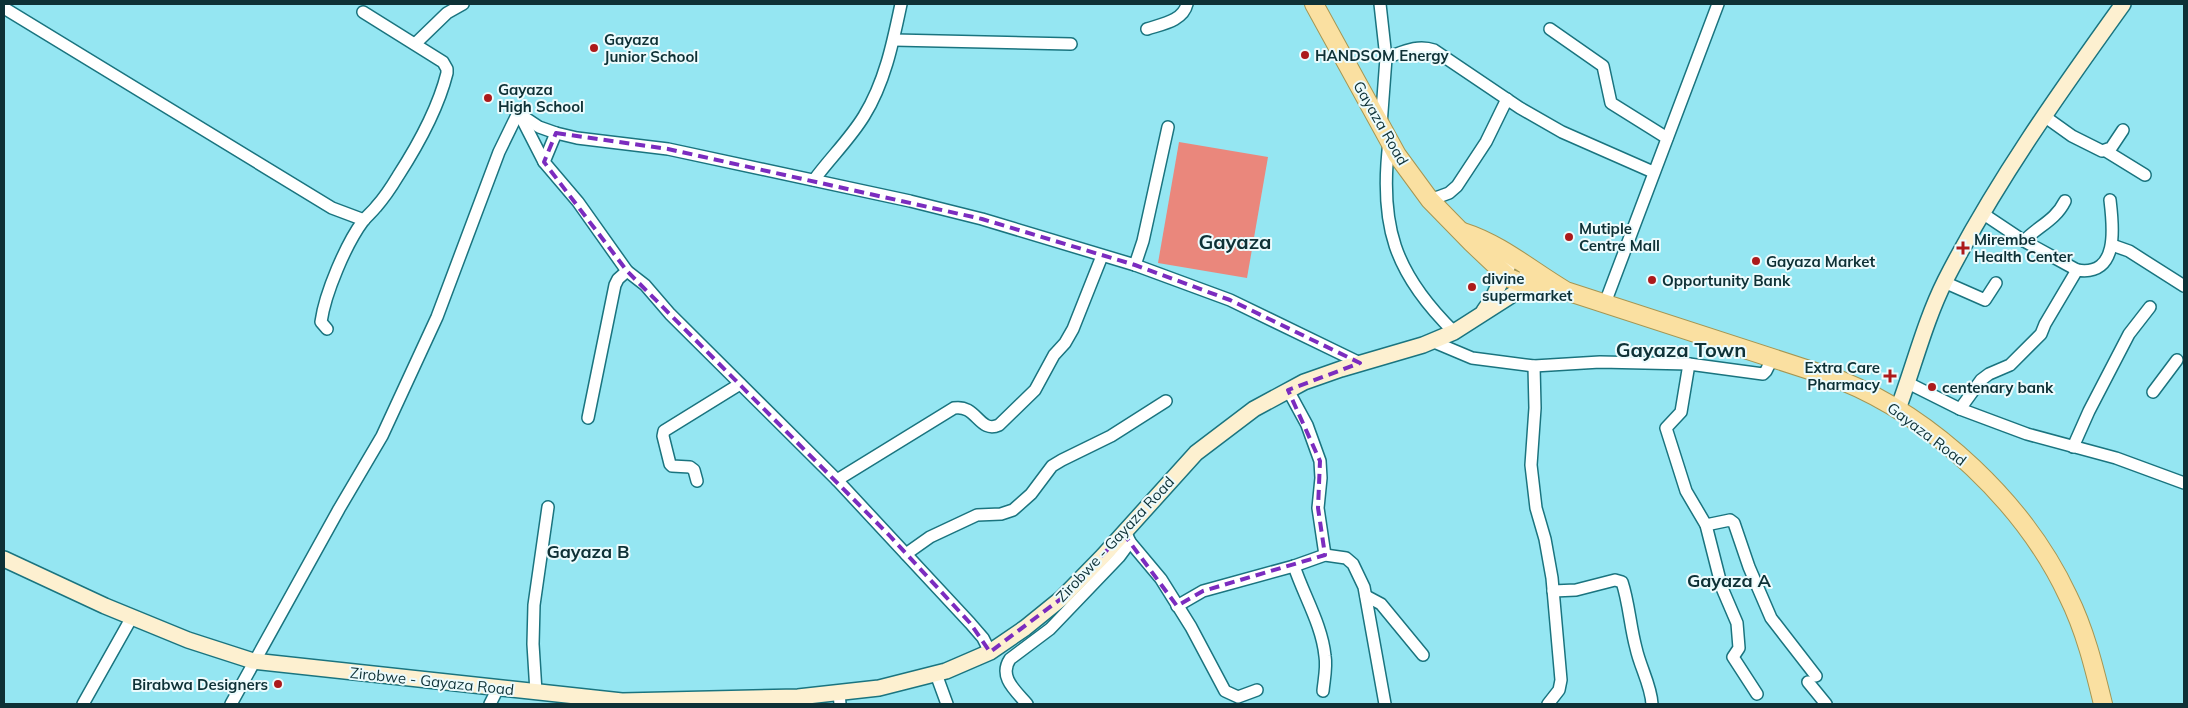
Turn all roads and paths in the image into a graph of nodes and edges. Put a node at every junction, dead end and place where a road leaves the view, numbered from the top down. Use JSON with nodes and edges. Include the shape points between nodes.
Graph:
{"nodes":[{"id":1,"x":463,"y":4,"type":"edge"},
{"id":2,"x":902,"y":4,"type":"edge"},
{"id":3,"x":1187,"y":4,"type":"edge"},
{"id":4,"x":1314,"y":4,"type":"edge"},
{"id":5,"x":1380,"y":4,"type":"edge"},
{"id":6,"x":1718,"y":4,"type":"edge"},
{"id":7,"x":2123,"y":4,"type":"edge"},
{"id":8,"x":4,"y":8,"type":"edge"},
{"id":9,"x":363,"y":12,"type":"dead end"},
{"id":10,"x":1147,"y":29,"type":"dead end"},
{"id":11,"x":1550,"y":29,"type":"dead end"},
{"id":12,"x":894,"y":40,"type":"junction"},
{"id":13,"x":416,"y":44,"type":"junction"},
{"id":14,"x":1071,"y":44,"type":"dead end"},
{"id":15,"x":1386,"y":58,"type":"junction"},
{"id":16,"x":1507,"y":99,"type":"junction"},
{"id":17,"x":518,"y":113,"type":"junction"},
{"id":18,"x":2044,"y":116,"type":"junction"},
{"id":19,"x":1381,"y":125,"type":"junction"},
{"id":20,"x":1168,"y":127,"type":"dead end"},
{"id":21,"x":2123,"y":130,"type":"dead end"},
{"id":22,"x":556,"y":133,"type":"junction"},
{"id":23,"x":1667,"y":138,"type":"junction"},
{"id":24,"x":1389,"y":141,"type":"junction"},
{"id":25,"x":2106,"y":151,"type":"junction"},
{"id":26,"x":544,"y":162,"type":"junction"},
{"id":27,"x":1653,"y":172,"type":"junction"},
{"id":28,"x":2145,"y":175,"type":"dead end"},
{"id":29,"x":814,"y":180,"type":"junction"},
{"id":30,"x":1430,"y":200,"type":"junction"},
{"id":31,"x":2110,"y":200,"type":"dead end"},
{"id":32,"x":2065,"y":201,"type":"dead end"},
{"id":33,"x":1982,"y":213,"type":"junction"},
{"id":34,"x":364,"y":220,"type":"junction"},
{"id":35,"x":1463,"y":232,"type":"junction"},
{"id":36,"x":2024,"y":242,"type":"junction"},
{"id":37,"x":2112,"y":245,"type":"junction"},
{"id":38,"x":1102,"y":256,"type":"junction"},
{"id":39,"x":1521,"y":260,"type":"junction"},
{"id":40,"x":1135,"y":265,"type":"junction"},
{"id":41,"x":2077,"y":270,"type":"junction"},
{"id":42,"x":627,"y":271,"type":"junction"},
{"id":43,"x":1503,"y":273,"type":"junction"},
{"id":44,"x":1944,"y":282,"type":"junction"},
{"id":45,"x":1996,"y":283,"type":"dead end"},
{"id":46,"x":1524,"y":284,"type":"junction"},
{"id":47,"x":2184,"y":286,"type":"edge"},
{"id":48,"x":1566,"y":291,"type":"junction"},
{"id":49,"x":1605,"y":303,"type":"junction"},
{"id":50,"x":2150,"y":307,"type":"dead end"},
{"id":51,"x":1478,"y":318,"type":"junction"},
{"id":52,"x":327,"y":329,"type":"dead end"},
{"id":53,"x":1454,"y":332,"type":"junction"},
{"id":54,"x":1434,"y":342,"type":"junction"},
{"id":55,"x":1773,"y":357,"type":"junction"},
{"id":56,"x":2177,"y":360,"type":"dead end"},
{"id":57,"x":1360,"y":364,"type":"junction"},
{"id":58,"x":1689,"y":364,"type":"junction"},
{"id":59,"x":1534,"y":366,"type":"junction"},
{"id":60,"x":1908,"y":383,"type":"junction"},
{"id":61,"x":740,"y":384,"type":"junction"},
{"id":62,"x":1288,"y":390,"type":"junction"},
{"id":63,"x":2153,"y":392,"type":"dead end"},
{"id":64,"x":1166,"y":400,"type":"dead end"},
{"id":65,"x":1896,"y":403,"type":"junction"},
{"id":66,"x":1960,"y":409,"type":"junction"},
{"id":67,"x":588,"y":418,"type":"dead end"},
{"id":68,"x":2073,"y":447,"type":"junction"},
{"id":69,"x":837,"y":480,"type":"junction"},
{"id":70,"x":696,"y":481,"type":"dead end"},
{"id":71,"x":2184,"y":483,"type":"edge"},
{"id":72,"x":548,"y":507,"type":"dead end"},
{"id":73,"x":1706,"y":525,"type":"junction"},
{"id":74,"x":1128,"y":536,"type":"junction"},
{"id":75,"x":906,"y":554,"type":"junction"},
{"id":76,"x":1325,"y":555,"type":"junction"},
{"id":77,"x":4,"y":559,"type":"edge"},
{"id":78,"x":1294,"y":566,"type":"junction"},
{"id":79,"x":1553,"y":590,"type":"junction"},
{"id":80,"x":1366,"y":596,"type":"junction"},
{"id":81,"x":1178,"y":606,"type":"junction"},
{"id":82,"x":132,"y":617,"type":"junction"},
{"id":83,"x":990,"y":652,"type":"junction"},
{"id":84,"x":1424,"y":655,"type":"dead end"},
{"id":85,"x":253,"y":661,"type":"junction"},
{"id":86,"x":936,"y":674,"type":"junction"},
{"id":87,"x":498,"y":688,"type":"junction"},
{"id":88,"x":1258,"y":690,"type":"dead end"},
{"id":89,"x":1323,"y":691,"type":"dead end"},
{"id":90,"x":536,"y":692,"type":"junction"},
{"id":91,"x":1757,"y":694,"type":"dead end"},
{"id":92,"x":840,"y":699,"type":"edge"},
{"id":93,"x":599,"y":702,"type":"edge"},
{"id":94,"x":83,"y":704,"type":"edge"},
{"id":95,"x":231,"y":704,"type":"edge"},
{"id":96,"x":490,"y":704,"type":"edge"},
{"id":97,"x":947,"y":704,"type":"edge"},
{"id":98,"x":1027,"y":704,"type":"edge"},
{"id":99,"x":1385,"y":704,"type":"edge"},
{"id":100,"x":1548,"y":704,"type":"edge"},
{"id":101,"x":1652,"y":704,"type":"edge"},
{"id":102,"x":1826,"y":704,"type":"edge"},
{"id":103,"x":2103,"y":704,"type":"edge"}],
"edges":[{"from":1,"to":13,"type":"street","via":[[447,13]]},
{"from":2,"to":12,"type":"street"},
{"from":3,"to":10,"type":"street","via":[[1180,17]]},
{"from":4,"to":19,"type":"main road","name":"Gayaza Road"},
{"from":5,"to":15,"type":"street"},
{"from":6,"to":23,"type":"street"},
{"from":7,"to":18,"type":"street"},
{"from":8,"to":34,"type":"street","via":[[332,208]]},
{"from":9,"to":13,"type":"street"},
{"from":11,"to":23,"type":"street","via":[[1603,66],[1611,103]]},
{"from":12,"to":14,"type":"street"},
{"from":12,"to":29,"type":"street","via":[[864,117]]},
{"from":13,"to":34,"type":"street","via":[[446,66],[445,82],[398,176]]},
{"from":15,"to":16,"type":"street","via":[[1415,48],[1434,50]]},
{"from":15,"to":19,"type":"street"},
{"from":16,"to":27,"type":"street","via":[[1562,132]]},
{"from":16,"to":30,"type":"street","via":[[1486,142],[1457,186],[1450,193]]},
{"from":17,"to":22,"type":"street","via":[[538,127]]},
{"from":17,"to":26,"type":"street"},
{"from":17,"to":85,"type":"street","via":[[499,152],[437,317],[382,436]]},
{"from":18,"to":25,"type":"street","via":[[2072,136]]},
{"from":18,"to":33,"type":"street"},
{"from":19,"to":24,"type":"main road","name":"Gayaza Road"},
{"from":20,"to":40,"type":"street"},
{"from":21,"to":25,"type":"street"},
{"from":22,"to":26,"type":"street"},
{"from":22,"to":29,"type":"street","via":[[668,149]]},
{"from":23,"to":27,"type":"street"},
{"from":24,"to":30,"type":"main road","name":"Gayaza Road"},
{"from":24,"to":53,"type":"street","via":[[1385,200],[1394,244],[1416,288]]},
{"from":25,"to":28,"type":"street"},
{"from":26,"to":42,"type":"street","via":[[578,202]]},
{"from":27,"to":49,"type":"street"},
{"from":29,"to":38,"type":"street","via":[[982,219]]},
{"from":30,"to":35,"type":"main road","name":"Gayaza Road"},
{"from":31,"to":37,"type":"street"},
{"from":32,"to":36,"type":"street","via":[[2052,220]]},
{"from":33,"to":36,"type":"street"},
{"from":33,"to":44,"type":"street"},
{"from":34,"to":52,"type":"street","via":[[348,246],[330,292],[321,322]]},
{"from":35,"to":39,"type":"main road","name":"Gayaza Road"},
{"from":35,"to":43,"type":"main road","name":"Gayaza Road"},
{"from":36,"to":41,"type":"street"},
{"from":37,"to":41,"type":"street","via":[[2104,261],[2094,270]]},
{"from":37,"to":47,"type":"street","via":[[2129,251]]},
{"from":38,"to":40,"type":"street"},
{"from":38,"to":69,"type":"street","via":[[1065,343],[1054,355],[1035,390],[999,425],[988,427],[968,409],[954,408]]},
{"from":39,"to":43,"type":"street","name":"Zirobwe - Gayaza Road","via":[[1510,262]]},
{"from":39,"to":46,"type":"street","via":[[1528,273]]},
{"from":39,"to":48,"type":"main road","name":"Gayaza Road"},
{"from":40,"to":57,"type":"street","via":[[1230,300]]},
{"from":41,"to":66,"type":"street","via":[[2041,334],[2010,365],[1981,380]]},
{"from":42,"to":61,"type":"street","via":[[645,285]]},
{"from":42,"to":67,"type":"street","via":[[614,285]]},
{"from":43,"to":46,"type":"main road","name":"Gayaza Road"},
{"from":43,"to":51,"type":"street","name":"Zirobwe - Gayaza Road","via":[[1494,298]]},
{"from":44,"to":45,"type":"street","via":[[1985,300]]},
{"from":44,"to":60,"type":"street"},
{"from":46,"to":48,"type":"main road","name":"Gayaza Road"},
{"from":46,"to":51,"type":"street","name":"Zirobwe - Gayaza Road"},
{"from":48,"to":49,"type":"main road","name":"Gayaza Road"},
{"from":49,"to":55,"type":"main road","name":"Gayaza Road"},
{"from":50,"to":68,"type":"street","via":[[2129,334],[2088,410]]},
{"from":51,"to":53,"type":"street","name":"Zirobwe - Gayaza Road"},
{"from":53,"to":54,"type":"street","name":"Zirobwe - Gayaza Road"},
{"from":54,"to":57,"type":"street","name":"Zirobwe - Gayaza Road"},
{"from":54,"to":59,"type":"street","via":[[1472,358]]},
{"from":55,"to":58,"type":"street","via":[[1762,374]]},
{"from":55,"to":65,"type":"main road","name":"Gayaza Road"},
{"from":56,"to":63,"type":"street"},
{"from":57,"to":62,"type":"street","name":"Zirobwe - Gayaza Road"},
{"from":58,"to":59,"type":"street","via":[[1600,362]]},
{"from":58,"to":73,"type":"street","via":[[1681,412],[1666,428],[1686,491]]},
{"from":59,"to":79,"type":"street","via":[[1531,465],[1536,508],[1545,539]]},
{"from":60,"to":65,"type":"street"},
{"from":60,"to":66,"type":"street"},
{"from":61,"to":69,"type":"street"},
{"from":61,"to":70,"type":"street","via":[[664,431],[670,464],[690,466]]},
{"from":62,"to":74,"type":"street","name":"Zirobwe - Gayaza Road","via":[[1240,418],[1196,453]]},
{"from":62,"to":76,"type":"street","via":[[1307,426],[1320,461],[1318,508]]},
{"from":64,"to":75,"type":"street","via":[[1112,436],[1052,466],[1031,494],[1013,510],[977,515],[930,537]]},
{"from":65,"to":103,"type":"main road","name":"Gayaza Road","via":[[1976,471],[2009,505],[2043,551],[2068,595],[2088,644]]},
{"from":66,"to":68,"type":"street"},
{"from":68,"to":71,"type":"street","via":[[2116,458]]},
{"from":69,"to":75,"type":"street"},
{"from":72,"to":90,"type":"street","via":[[534,605]]},
{"from":73,"to":91,"type":"street","via":[[1722,588],[1737,623],[1739,648],[1733,657]]},
{"from":73,"to":102,"type":"street","via":[[1730,520],[1734,523],[1771,618]]},
{"from":74,"to":81,"type":"street"},
{"from":74,"to":83,"type":"street","name":"Zirobwe - Gayaza Road","via":[[1062,598]]},
{"from":74,"to":98,"type":"street","via":[[1120,557],[1076,603],[1050,629],[1010,659],[1005,673]]},
{"from":75,"to":83,"type":"street","via":[[983,638]]},
{"from":76,"to":78,"type":"street"},
{"from":76,"to":80,"type":"street","via":[[1346,558],[1353,564]]},
{"from":77,"to":82,"type":"street","name":"Zirobwe - Gayaza Road"},
{"from":78,"to":81,"type":"street","via":[[1203,591]]},
{"from":78,"to":89,"type":"street","via":[[1322,636],[1326,659]]},
{"from":79,"to":100,"type":"street","via":[[1561,680],[1559,690]]},
{"from":79,"to":101,"type":"street","via":[[1576,590],[1615,580],[1622,582],[1635,646]]},
{"from":80,"to":84,"type":"street","via":[[1381,604]]},
{"from":80,"to":99,"type":"street"},
{"from":81,"to":88,"type":"street","via":[[1225,691],[1238,697]]},
{"from":82,"to":85,"type":"street","name":"Zirobwe - Gayaza Road"},
{"from":82,"to":94,"type":"street"},
{"from":83,"to":86,"type":"street","name":"Zirobwe - Gayaza Road"},
{"from":85,"to":87,"type":"street","name":"Zirobwe - Gayaza Road"},
{"from":85,"to":95,"type":"street"},
{"from":86,"to":92,"type":"street","name":"Zirobwe - Gayaza Road"},
{"from":86,"to":97,"type":"street"},
{"from":87,"to":90,"type":"street","name":"Zirobwe - Gayaza Road"},
{"from":87,"to":96,"type":"street"},
{"from":90,"to":93,"type":"street","name":"Zirobwe - Gayaza Road"},
{"from":92,"to":93,"type":"street","name":"Zirobwe - Gayaza Road","via":[[798,697]]}]}
